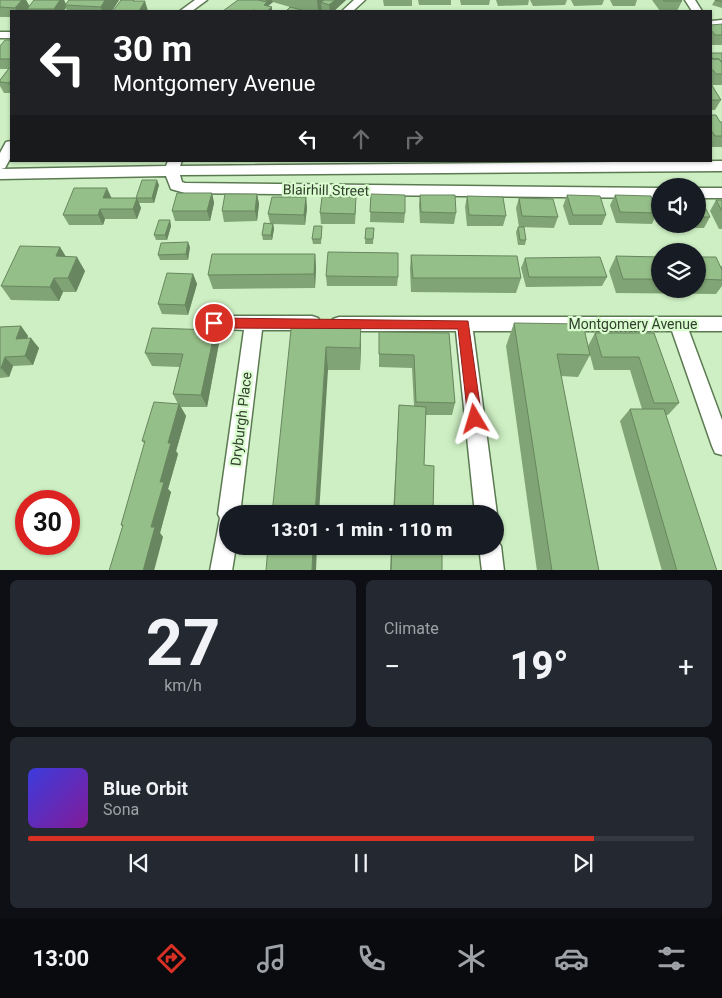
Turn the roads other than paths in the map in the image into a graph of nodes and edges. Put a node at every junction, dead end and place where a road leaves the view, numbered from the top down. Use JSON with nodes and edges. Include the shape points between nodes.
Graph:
{"nodes":[{"id":1,"x":202,"y":0,"type":"edge"},
{"id":2,"x":360,"y":0,"type":"edge"},
{"id":3,"x":187,"y":10,"type":"edge"},
{"id":4,"x":348,"y":10,"type":"edge"},
{"id":5,"x":10,"y":147,"type":"edge"},
{"id":6,"x":0,"y":165,"type":"edge"},
{"id":7,"x":173,"y":166,"type":"edge"},
{"id":8,"x":722,"y":166,"type":"edge"},
{"id":9,"x":488,"y":170,"type":"junction"},
{"id":10,"x":0,"y":174,"type":"edge"},
{"id":11,"x":492,"y":192,"type":"junction"},
{"id":12,"x":651,"y":193,"type":"edge"},
{"id":13,"x":706,"y":193,"type":"edge"},
{"id":14,"x":722,"y":193,"type":"edge"},
{"id":15,"x":214,"y":323,"type":"dead end"},
{"id":16,"x":254,"y":323,"type":"junction"},
{"id":17,"x":464,"y":324,"type":"junction"},
{"id":18,"x":722,"y":324,"type":"edge"},
{"id":19,"x":678,"y":325,"type":"junction"},
{"id":20,"x":722,"y":446,"type":"edge"},
{"id":21,"x":230,"y":505,"type":"edge"},
{"id":22,"x":485,"y":505,"type":"edge"},
{"id":23,"x":223,"y":555,"type":"edge"},
{"id":24,"x":491,"y":555,"type":"edge"},
{"id":25,"x":221,"y":570,"type":"edge"},
{"id":26,"x":493,"y":570,"type":"edge"}],
"edges":[{"from":1,"to":3,"type":"street"},
{"from":2,"to":4,"type":"street"},
{"from":5,"to":6,"type":"street"},
{"from":7,"to":9,"type":"street","name":"Blairhill Street"},
{"from":7,"to":10,"type":"street","name":"Blairhill Street"},
{"from":7,"to":11,"type":"street","name":"Blairhill Street","via":[[176,186],[184,188]]},
{"from":8,"to":9,"type":"street","name":"Blairhill Street"},
{"from":9,"to":11,"type":"street"},
{"from":11,"to":12,"type":"street","name":"Blairhill Street"},
{"from":13,"to":14,"type":"street"},
{"from":15,"to":16,"type":"street","name":"Montgomery Avenue"},
{"from":16,"to":17,"type":"street","name":"Montgomery Avenue"},
{"from":16,"to":21,"type":"street","name":"Dryburgh Place"},
{"from":17,"to":19,"type":"street","name":"Montgomery Avenue"},
{"from":17,"to":22,"type":"street"},
{"from":18,"to":19,"type":"street","name":"Montgomery Avenue"},
{"from":19,"to":20,"type":"street"},
{"from":23,"to":25,"type":"street"},
{"from":24,"to":26,"type":"street"}]}
